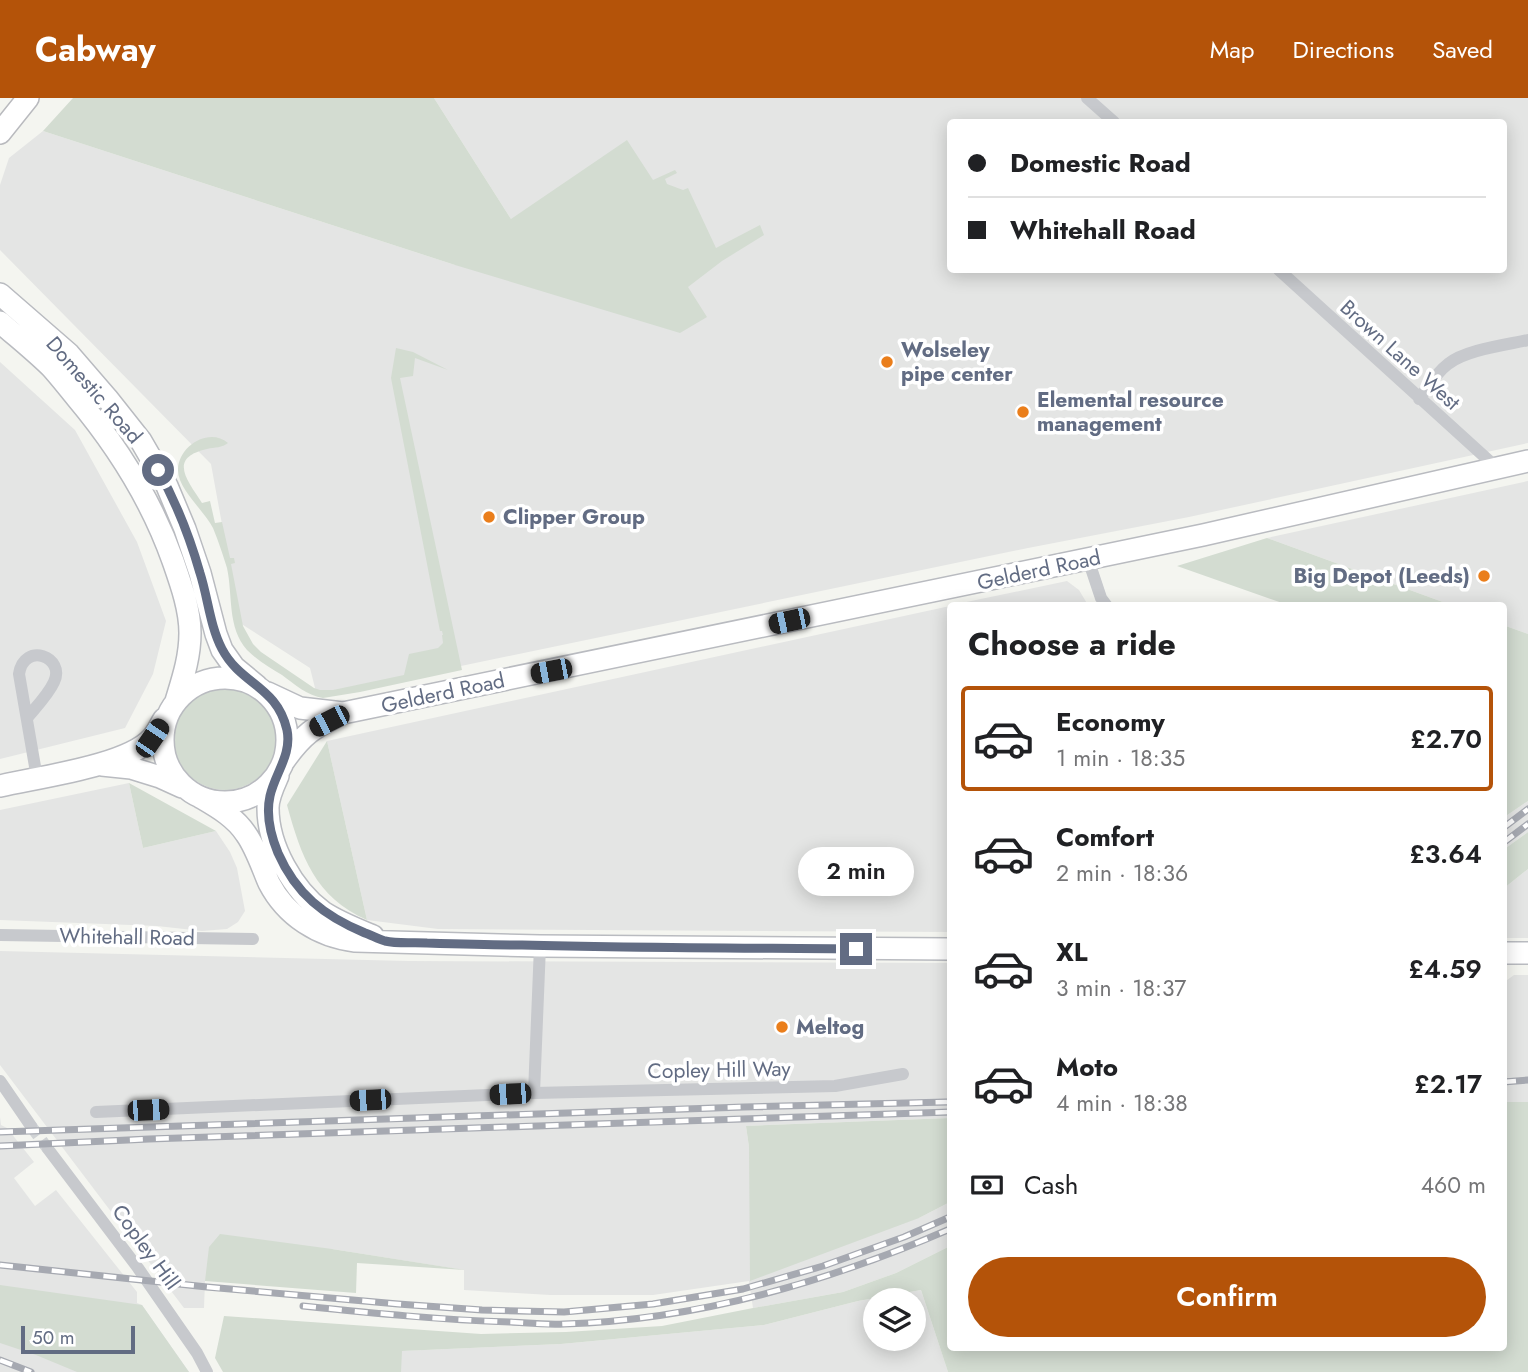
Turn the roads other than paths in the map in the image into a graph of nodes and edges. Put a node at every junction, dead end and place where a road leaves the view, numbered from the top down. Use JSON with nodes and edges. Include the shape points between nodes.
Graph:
{"nodes":[{"id":1,"x":29,"y":98,"type":"edge"},
{"id":2,"x":1087,"y":98,"type":"edge"},
{"id":3,"x":1111,"y":119,"type":"edge"},
{"id":4,"x":0,"y":134,"type":"edge"},
{"id":5,"x":1282,"y":273,"type":"edge"},
{"id":6,"x":0,"y":294,"type":"edge"},
{"id":7,"x":0,"y":322,"type":"edge"},
{"id":8,"x":1528,"y":340,"type":"edge"},
{"id":9,"x":1419,"y":399,"type":"junction"},
{"id":10,"x":1528,"y":461,"type":"edge"},
{"id":11,"x":1497,"y":468,"type":"junction"},
{"id":12,"x":1088,"y":559,"type":"junction"},
{"id":13,"x":1104,"y":602,"type":"edge"},
{"id":14,"x":262,"y":689,"type":"junction"},
{"id":15,"x":172,"y":708,"type":"junction"},
{"id":16,"x":343,"y":713,"type":"junction"},
{"id":17,"x":27,"y":718,"type":"junction"},
{"id":18,"x":98,"y":765,"type":"junction"},
{"id":19,"x":282,"y":765,"type":"junction"},
{"id":20,"x":37,"y":778,"type":"junction"},
{"id":21,"x":0,"y":786,"type":"edge"},
{"id":22,"x":193,"y":793,"type":"junction"},
{"id":23,"x":0,"y":935,"type":"edge"},
{"id":24,"x":253,"y":939,"type":"dead end"},
{"id":25,"x":384,"y":941,"type":"junction"},
{"id":26,"x":540,"y":946,"type":"junction"},
{"id":27,"x":947,"y":949,"type":"edge"},
{"id":28,"x":1507,"y":953,"type":"edge"},
{"id":29,"x":1528,"y":953,"type":"edge"},
{"id":30,"x":903,"y":1074,"type":"dead end"},
{"id":31,"x":0,"y":1081,"type":"edge"},
{"id":32,"x":534,"y":1093,"type":"junction"},
{"id":33,"x":96,"y":1112,"type":"dead end"},
{"id":34,"x":32,"y":1126,"type":"tunnel mouth"},
{"id":35,"x":48,"y":1149,"type":"tunnel mouth"},
{"id":36,"x":207,"y":1372,"type":"edge"}],
"edges":[{"from":1,"to":4,"type":"main road"},
{"from":2,"to":3,"type":"street"},
{"from":5,"to":9,"type":"street","name":"Brown Lane West"},
{"from":6,"to":14,"type":"main road","name":"Domestic Road","via":[[69,354],[141,441],[185,529],[222,650],[234,667]]},
{"from":7,"to":15,"type":"main road","name":"Domestic Road","via":[[51,368],[93,417],[144,493],[164,537],[180,580],[190,631],[186,668]]},
{"from":8,"to":9,"type":"street","via":[[1448,363]]},
{"from":9,"to":11,"type":"street","name":"Brown Lane West"},
{"from":10,"to":11,"type":"main road","name":"Gelderd Road"},
{"from":11,"to":12,"type":"main road","name":"Gelderd Road"},
{"from":12,"to":13,"type":"street"},
{"from":12,"to":16,"type":"main road","name":"Gelderd Road"},
{"from":14,"to":15,"type":"main road","via":[[220,677],[188,689]]},
{"from":14,"to":16,"type":"main road","name":"Gelderd Road","via":[[300,708]]},
{"from":14,"to":19,"type":"main road","via":[[284,717],[288,734]]},
{"from":15,"to":18,"type":"main road","via":[[152,738],[138,749]]},
{"from":15,"to":22,"type":"main road","via":[[163,731],[163,748],[176,779]]},
{"from":16,"to":19,"type":"main road","name":"Gelderd Road","via":[[314,728]]},
{"from":17,"to":17,"type":"street","via":[[20,668],[27,658],[44,656],[53,664],[56,676]]},
{"from":17,"to":20,"type":"street"},
{"from":18,"to":20,"type":"main road"},
{"from":18,"to":22,"type":"main road","via":[[131,768]]},
{"from":19,"to":22,"type":"main road","via":[[269,784],[234,802]]},
{"from":19,"to":25,"type":"main road","via":[[268,808],[278,853],[292,878],[324,912]]},
{"from":20,"to":21,"type":"main road"},
{"from":22,"to":25,"type":"main road","via":[[233,819],[246,834],[271,887],[298,919],[339,939]]},
{"from":23,"to":24,"type":"street","name":"Whitehall Road"},
{"from":25,"to":26,"type":"main road"},
{"from":26,"to":27,"type":"main road"},
{"from":26,"to":32,"type":"street"},
{"from":28,"to":29,"type":"main road"},
{"from":30,"to":32,"type":"street","name":"Copley Hill Way","via":[[835,1086]]},
{"from":31,"to":34,"type":"street"},
{"from":32,"to":33,"type":"street","name":"Copley Hill Way"},
{"from":35,"to":36,"type":"street","name":"Copley Hill","via":[[138,1268]]}]}
